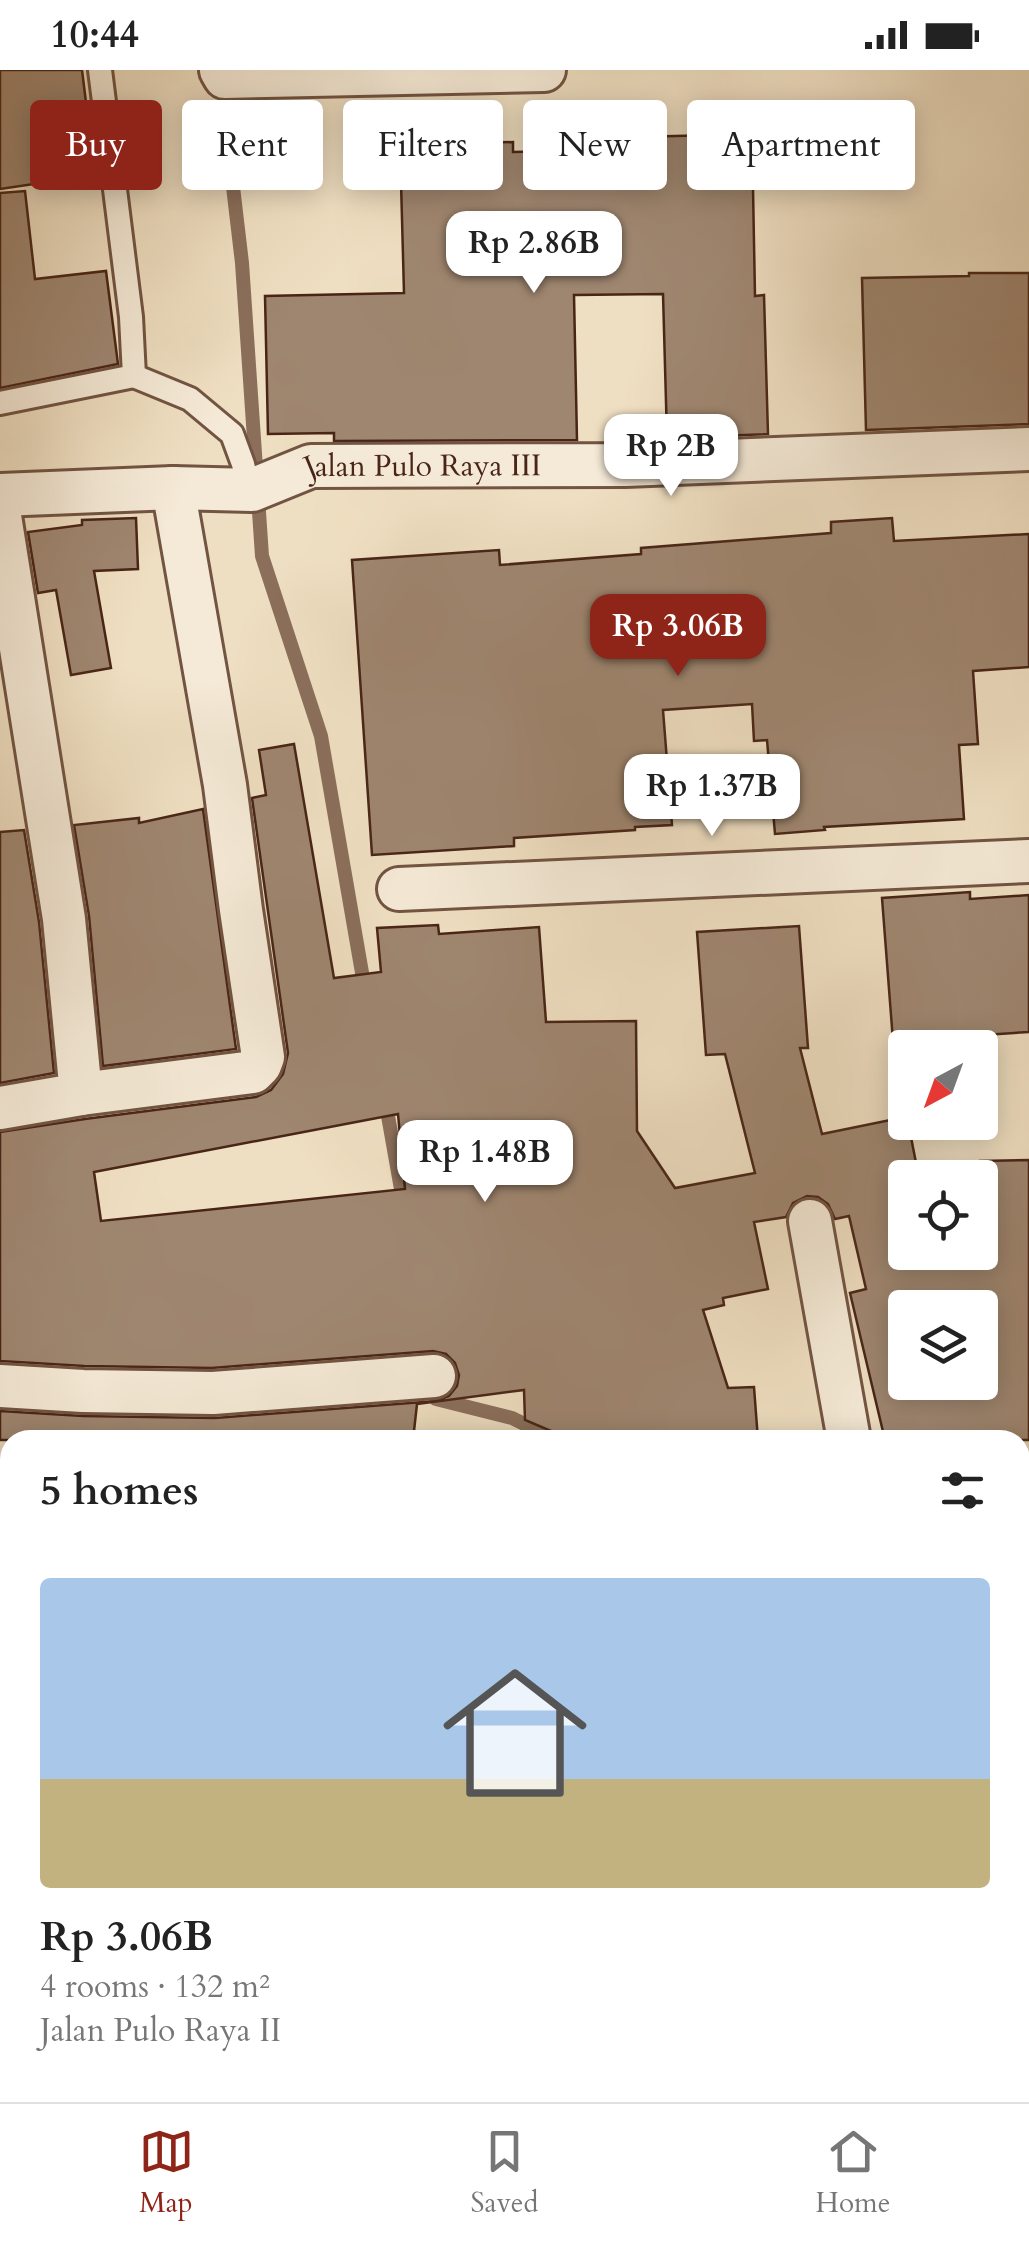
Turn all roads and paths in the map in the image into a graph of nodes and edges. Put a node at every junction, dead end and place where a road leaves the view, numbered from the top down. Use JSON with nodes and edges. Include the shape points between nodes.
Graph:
{"nodes":[{"id":1,"x":100,"y":70,"type":"edge"},
{"id":2,"x":544,"y":70,"type":"edge"},
{"id":3,"x":223,"y":74,"type":"edge"},
{"id":4,"x":134,"y":376,"type":"junction"},
{"id":5,"x":0,"y":403,"type":"edge"},
{"id":6,"x":1029,"y":449,"type":"edge"},
{"id":7,"x":173,"y":488,"type":"junction"},
{"id":8,"x":251,"y":490,"type":"junction"},
{"id":9,"x":0,"y":495,"type":"edge"},
{"id":10,"x":0,"y":516,"type":"edge"},
{"id":11,"x":1029,"y":861,"type":"edge"},
{"id":12,"x":398,"y":889,"type":"dead end"},
{"id":13,"x":81,"y":1094,"type":"junction"},
{"id":14,"x":0,"y":1108,"type":"edge"},
{"id":15,"x":810,"y":1221,"type":"dead end"},
{"id":16,"x":434,"y":1376,"type":"dead end"},
{"id":17,"x":0,"y":1386,"type":"edge"},
{"id":18,"x":848,"y":1430,"type":"edge"}],
"edges":[{"from":1,"to":4,"type":"lane"},
{"from":2,"to":3,"type":"street"},
{"from":4,"to":5,"type":"lane"},
{"from":4,"to":8,"type":"lane","via":[[190,398],[232,434]]},
{"from":6,"to":8,"type":"street","name":"Jalan Pulo Raya III","via":[[625,465],[310,466]]},
{"from":7,"to":8,"type":"street","name":"Jalan Pulo Raya III"},
{"from":7,"to":9,"type":"street","name":"Jalan Pulo Raya III"},
{"from":7,"to":13,"type":"street","via":[[263,1057],[253,1072]]},
{"from":10,"to":13,"type":"street","via":[[64,919]]},
{"from":11,"to":12,"type":"street"},
{"from":13,"to":14,"type":"street"},
{"from":15,"to":18,"type":"street"},
{"from":16,"to":17,"type":"street","via":[[213,1393]]}]}
